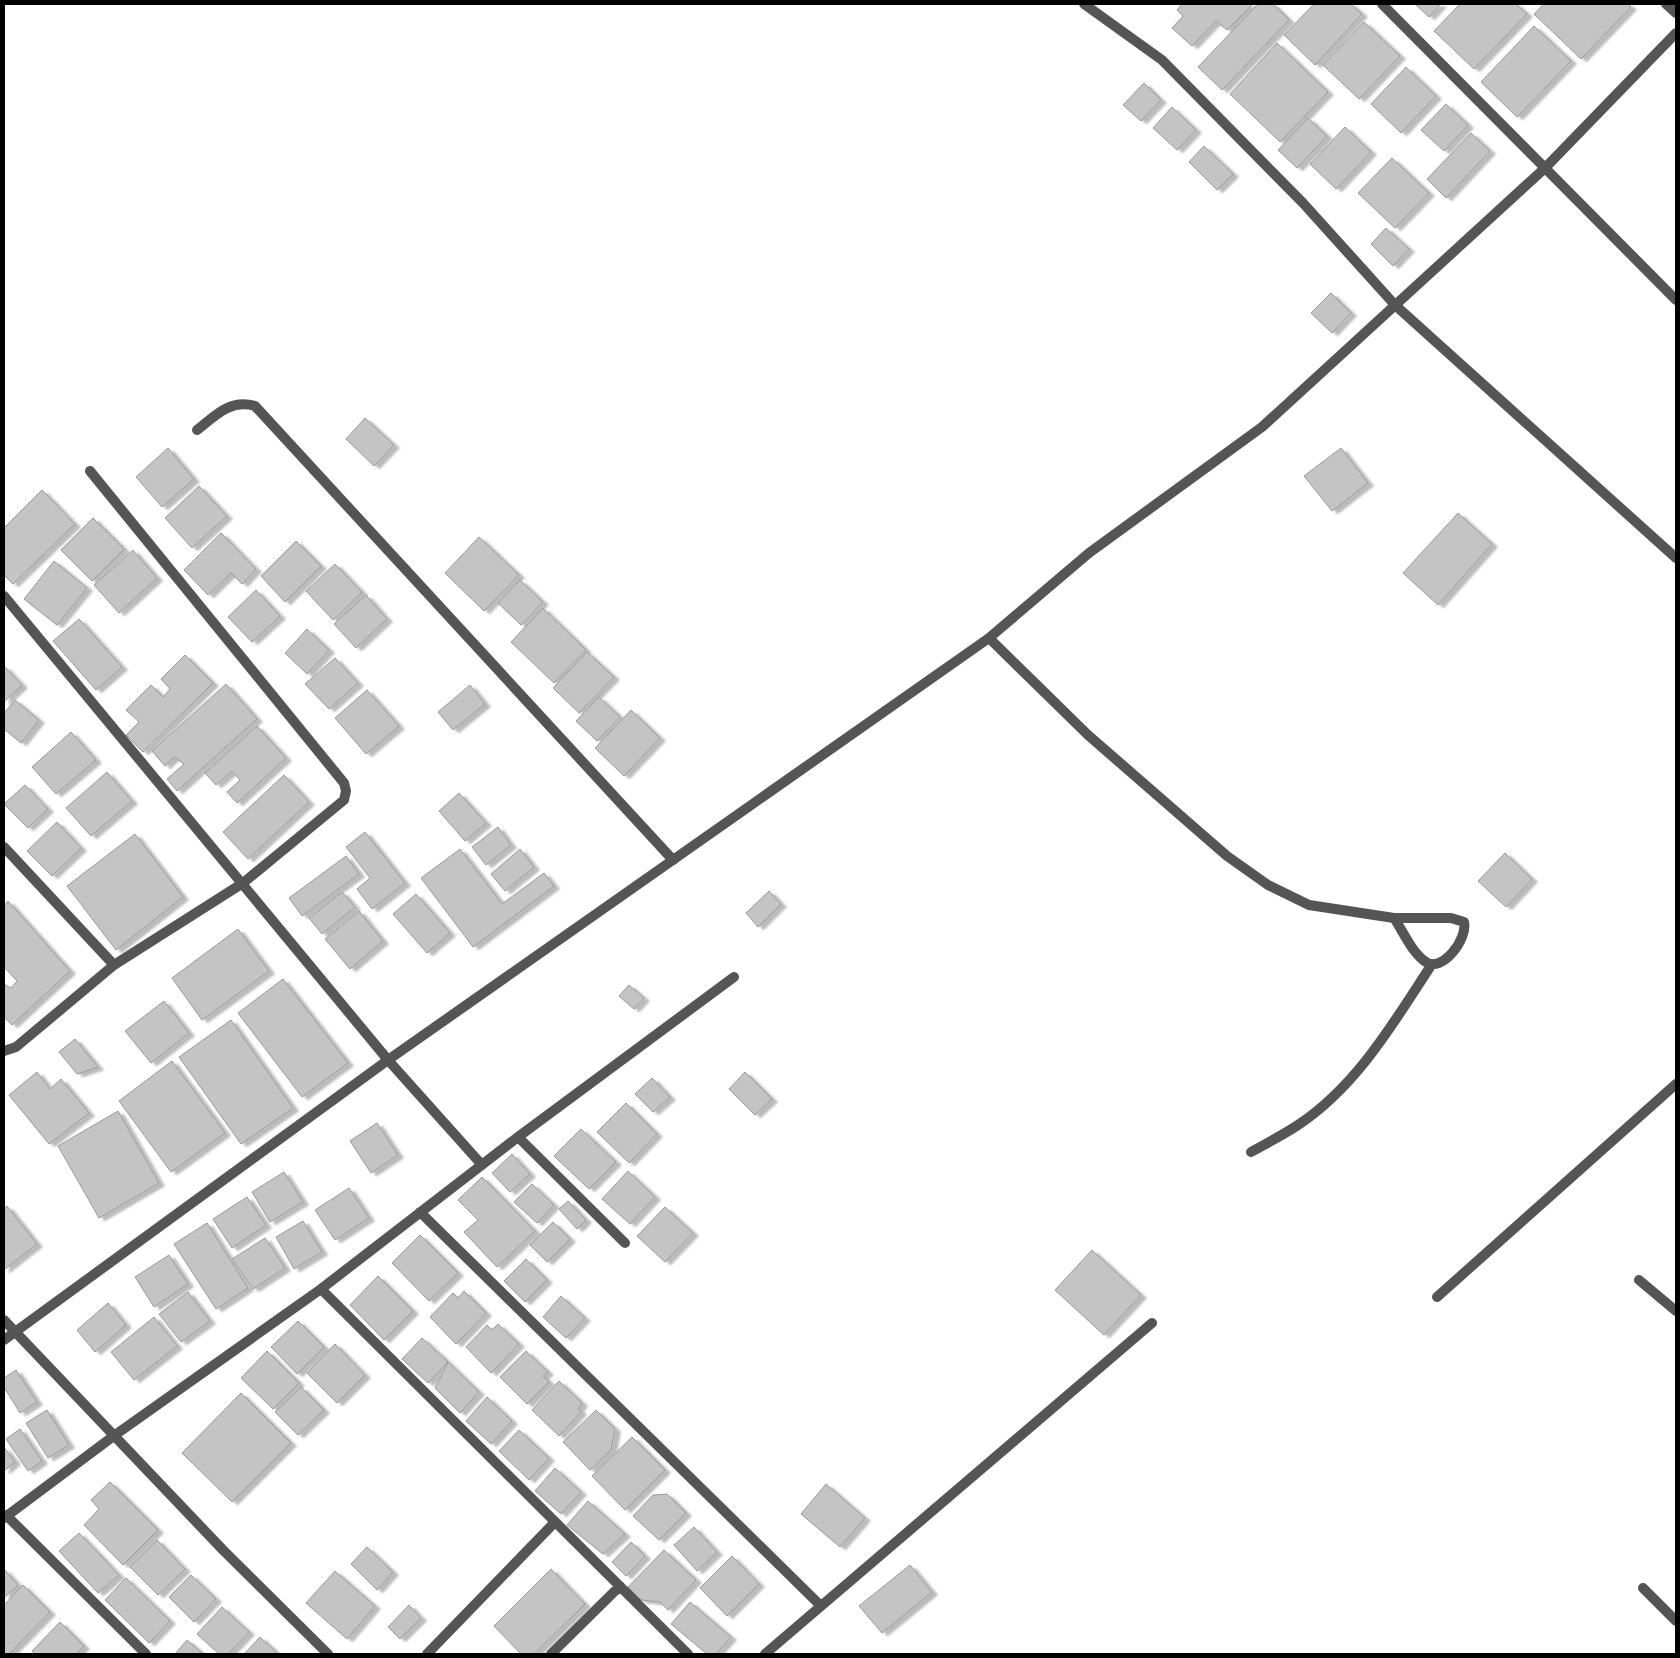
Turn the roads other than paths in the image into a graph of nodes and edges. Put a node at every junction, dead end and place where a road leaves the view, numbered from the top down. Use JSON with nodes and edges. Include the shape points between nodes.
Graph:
{"nodes":[{"id":1,"x":1084,"y":4,"type":"edge"},
{"id":2,"x":1382,"y":4,"type":"edge"},
{"id":3,"x":1666,"y":4,"type":"edge"},
{"id":4,"x":1676,"y":13,"type":"edge"},
{"id":5,"x":1676,"y":34,"type":"edge"},
{"id":6,"x":1545,"y":168,"type":"junction"},
{"id":7,"x":1676,"y":300,"type":"edge"},
{"id":8,"x":1395,"y":305,"type":"junction"},
{"id":9,"x":197,"y":430,"type":"dead end"},
{"id":10,"x":90,"y":471,"type":"dead end"},
{"id":11,"x":1676,"y":558,"type":"edge"},
{"id":12,"x":4,"y":596,"type":"edge"},
{"id":13,"x":989,"y":638,"type":"junction"},
{"id":14,"x":4,"y":847,"type":"edge"},
{"id":15,"x":673,"y":860,"type":"junction"},
{"id":16,"x":243,"y":883,"type":"junction"},
{"id":17,"x":1394,"y":918,"type":"junction"},
{"id":18,"x":1432,"y":964,"type":"junction"},
{"id":19,"x":114,"y":965,"type":"junction"},
{"id":20,"x":734,"y":977,"type":"dead end"},
{"id":21,"x":4,"y":1050,"type":"edge"},
{"id":22,"x":388,"y":1060,"type":"junction"},
{"id":23,"x":1676,"y":1084,"type":"edge"},
{"id":24,"x":518,"y":1137,"type":"junction"},
{"id":25,"x":1251,"y":1152,"type":"dead end"},
{"id":26,"x":482,"y":1165,"type":"junction"},
{"id":27,"x":420,"y":1212,"type":"junction"},
{"id":28,"x":625,"y":1243,"type":"dead end"},
{"id":29,"x":1640,"y":1280,"type":"dead end"},
{"id":30,"x":320,"y":1290,"type":"junction"},
{"id":31,"x":1437,"y":1297,"type":"dead end"},
{"id":32,"x":1676,"y":1312,"type":"edge"},
{"id":33,"x":4,"y":1320,"type":"edge"},
{"id":34,"x":1152,"y":1323,"type":"dead end"},
{"id":35,"x":16,"y":1331,"type":"junction"},
{"id":36,"x":4,"y":1340,"type":"edge"},
{"id":37,"x":115,"y":1435,"type":"junction"},
{"id":38,"x":5,"y":1516,"type":"edge"},
{"id":39,"x":555,"y":1522,"type":"junction"},
{"id":40,"x":620,"y":1586,"type":"junction"},
{"id":41,"x":1643,"y":1588,"type":"dead end"},
{"id":42,"x":821,"y":1606,"type":"junction"},
{"id":43,"x":1676,"y":1621,"type":"edge"},
{"id":44,"x":146,"y":1654,"type":"edge"},
{"id":45,"x":328,"y":1654,"type":"edge"},
{"id":46,"x":427,"y":1654,"type":"edge"},
{"id":47,"x":552,"y":1654,"type":"edge"},
{"id":48,"x":688,"y":1654,"type":"edge"},
{"id":49,"x":765,"y":1654,"type":"edge"}],
"edges":[{"from":1,"to":8,"type":"street","via":[[1162,60],[1303,203]]},
{"from":2,"to":6,"type":"street"},
{"from":3,"to":4,"type":"street"},
{"from":5,"to":6,"type":"street"},
{"from":6,"to":7,"type":"street"},
{"from":6,"to":8,"type":"street"},
{"from":8,"to":11,"type":"street"},
{"from":8,"to":13,"type":"street","via":[[1262,428],[1089,553]]},
{"from":9,"to":15,"type":"street","via":[[229,406],[242,402],[255,406]]},
{"from":10,"to":16,"type":"street","via":[[344,783],[344,800]]},
{"from":12,"to":16,"type":"street"},
{"from":13,"to":15,"type":"street"},
{"from":13,"to":17,"type":"street","via":[[1088,735],[1227,856],[1268,885],[1309,905]]},
{"from":14,"to":19,"type":"street"},
{"from":15,"to":22,"type":"street"},
{"from":16,"to":19,"type":"street"},
{"from":16,"to":22,"type":"street"},
{"from":17,"to":18,"type":"street","via":[[1417,952]]},
{"from":17,"to":18,"type":"street","via":[[1451,918],[1464,922],[1466,931],[1461,943],[1440,963]]},
{"from":18,"to":25,"type":"street","via":[[1382,1041],[1324,1105],[1298,1125]]},
{"from":19,"to":21,"type":"street","via":[[16,1047]]},
{"from":20,"to":24,"type":"street"},
{"from":22,"to":26,"type":"street"},
{"from":22,"to":35,"type":"street"},
{"from":23,"to":31,"type":"street"},
{"from":24,"to":26,"type":"street"},
{"from":24,"to":28,"type":"street"},
{"from":26,"to":27,"type":"street"},
{"from":27,"to":30,"type":"street"},
{"from":27,"to":42,"type":"street"},
{"from":29,"to":32,"type":"street"},
{"from":30,"to":37,"type":"street"},
{"from":30,"to":39,"type":"street"},
{"from":33,"to":35,"type":"street"},
{"from":34,"to":42,"type":"street"},
{"from":35,"to":36,"type":"street"},
{"from":35,"to":37,"type":"street"},
{"from":37,"to":38,"type":"street"},
{"from":37,"to":45,"type":"street","via":[[223,1550]]},
{"from":38,"to":44,"type":"street"},
{"from":39,"to":40,"type":"street"},
{"from":39,"to":46,"type":"street"},
{"from":40,"to":47,"type":"street"},
{"from":40,"to":48,"type":"street"},
{"from":41,"to":43,"type":"street"},
{"from":42,"to":49,"type":"street"}]}
